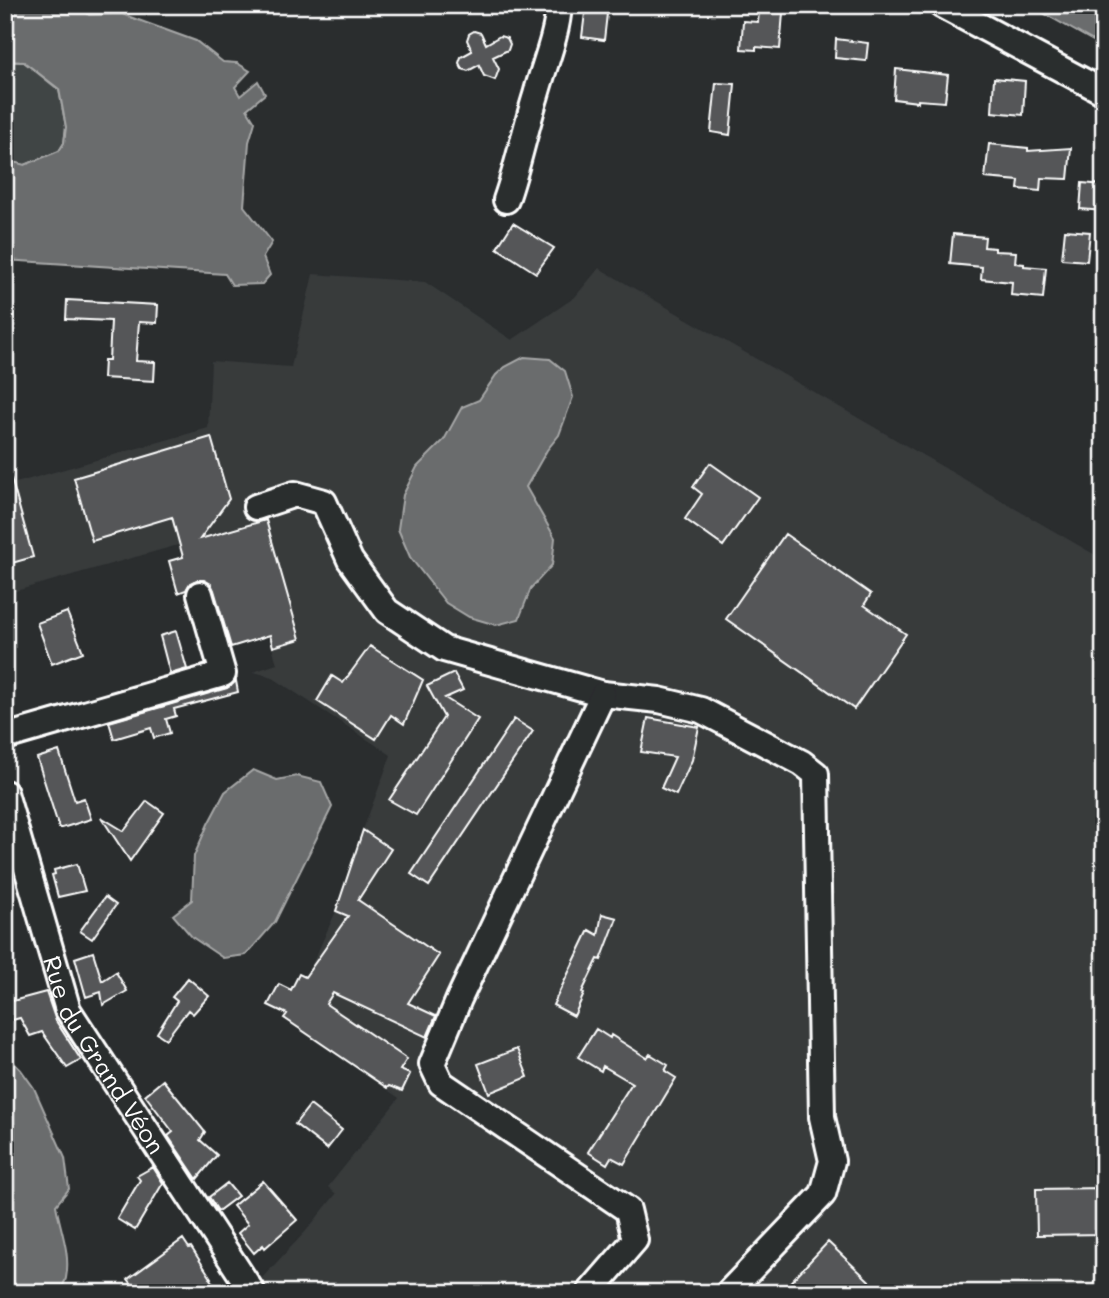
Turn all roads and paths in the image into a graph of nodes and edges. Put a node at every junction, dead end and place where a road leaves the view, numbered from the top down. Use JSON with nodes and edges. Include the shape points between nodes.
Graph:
{"nodes":[{"id":1,"x":559,"y":5,"type":"edge"},
{"id":2,"x":941,"y":5,"type":"edge"},
{"id":3,"x":1104,"y":92,"type":"edge"},
{"id":4,"x":506,"y":200,"type":"dead end"},
{"id":5,"x":256,"y":507,"type":"dead end"},
{"id":6,"x":200,"y":594,"type":"dead end"},
{"id":7,"x":603,"y":694,"type":"junction"},
{"id":8,"x":5,"y":737,"type":"edge"},
{"id":9,"x":5,"y":793,"type":"edge"},
{"id":10,"x":253,"y":1293,"type":"edge"},
{"id":11,"x":589,"y":1293,"type":"edge"},
{"id":12,"x":728,"y":1293,"type":"edge"}],
"edges":[{"from":1,"to":4,"type":"street","via":[[555,34]]},
{"from":2,"to":3,"type":"street"},
{"from":5,"to":7,"type":"street","via":[[295,494],[324,502],[350,561],[387,611],[444,649]]},
{"from":6,"to":8,"type":"street","via":[[223,674]]},
{"from":7,"to":11,"type":"street","via":[[432,1064],[441,1083],[628,1210],[635,1240]]},
{"from":7,"to":12,"type":"street","via":[[701,710],[816,774],[822,1117],[832,1161],[823,1194]]},
{"from":9,"to":10,"type":"street","name":"Rue du Grand Véon","via":[[68,1010]]}]}
